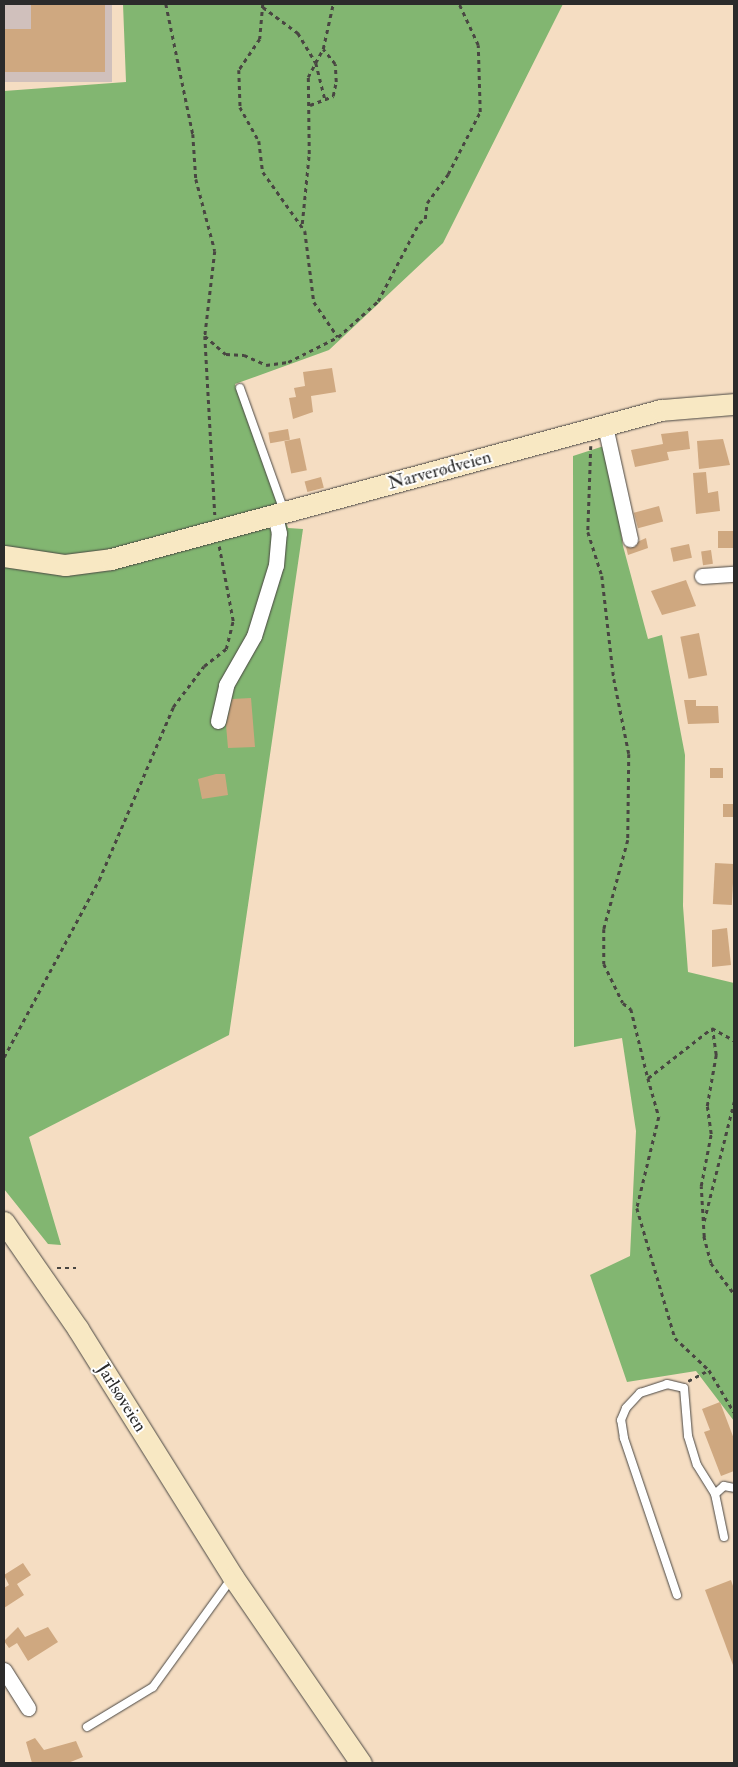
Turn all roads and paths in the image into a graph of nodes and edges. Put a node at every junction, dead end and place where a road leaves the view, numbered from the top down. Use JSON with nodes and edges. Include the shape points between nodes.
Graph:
{"nodes":[{"id":1,"x":166,"y":4,"type":"edge"},
{"id":2,"x":333,"y":4,"type":"edge"},
{"id":3,"x":459,"y":4,"type":"edge"},
{"id":4,"x":263,"y":6,"type":"edge"},
{"id":5,"x":323,"y":49,"type":"junction"},
{"id":6,"x":316,"y":63,"type":"junction"},
{"id":7,"x":325,"y":100,"type":"junction"},
{"id":8,"x":310,"y":105,"type":"junction"},
{"id":9,"x":301,"y":225,"type":"junction"},
{"id":10,"x":205,"y":336,"type":"junction"},
{"id":11,"x":338,"y":338,"type":"junction"},
{"id":12,"x":240,"y":388,"type":"dead end"},
{"id":13,"x":734,"y":404,"type":"edge"},
{"id":14,"x":596,"y":428,"type":"junction"},
{"id":15,"x":280,"y":514,"type":"junction"},
{"id":16,"x":217,"y":537,"type":"junction"},
{"id":17,"x":630,"y":539,"type":"dead end"},
{"id":18,"x":4,"y":556,"type":"edge"},
{"id":19,"x":734,"y":574,"type":"edge"},
{"id":20,"x":702,"y":576,"type":"dead end"},
{"id":21,"x":218,"y":721,"type":"dead end"},
{"id":22,"x":712,"y":1028,"type":"junction"},
{"id":23,"x":734,"y":1040,"type":"edge"},
{"id":24,"x":4,"y":1057,"type":"edge"},
{"id":25,"x":648,"y":1078,"type":"junction"},
{"id":26,"x":734,"y":1102,"type":"edge"},
{"id":27,"x":4,"y":1222,"type":"edge"},
{"id":28,"x":704,"y":1237,"type":"junction"},
{"id":29,"x":57,"y":1268,"type":"dead end"},
{"id":30,"x":76,"y":1268,"type":"dead end"},
{"id":31,"x":734,"y":1293,"type":"edge"},
{"id":32,"x":709,"y":1370,"type":"junction"},
{"id":33,"x":678,"y":1386,"type":"junction"},
{"id":34,"x":734,"y":1412,"type":"edge"},
{"id":35,"x":734,"y":1488,"type":"edge"},
{"id":36,"x":715,"y":1494,"type":"junction"},
{"id":37,"x":724,"y":1537,"type":"dead end"},
{"id":38,"x":233,"y":1577,"type":"junction"},
{"id":39,"x":677,"y":1595,"type":"dead end"},
{"id":40,"x":4,"y":1670,"type":"edge"},
{"id":41,"x":28,"y":1708,"type":"dead end"},
{"id":42,"x":87,"y":1727,"type":"dead end"},
{"id":43,"x":362,"y":1763,"type":"edge"}],
"edges":[{"from":1,"to":10,"type":"path","via":[[193,134],[196,179],[211,221],[215,251]]},
{"from":2,"to":5,"type":"path"},
{"from":3,"to":11,"type":"path","via":[[478,45],[480,112],[448,174],[427,202],[426,219],[419,223],[378,301]]},
{"from":4,"to":6,"type":"path","via":[[290,23]]},
{"from":4,"to":9,"type":"path","via":[[260,39],[239,70],[240,106],[259,140],[263,172]]},
{"from":5,"to":6,"type":"path"},
{"from":5,"to":7,"type":"path","via":[[335,64],[336,82],[333,96]]},
{"from":6,"to":7,"type":"path"},
{"from":6,"to":8,"type":"path","via":[[308,77]]},
{"from":7,"to":8,"type":"path"},
{"from":8,"to":9,"type":"path"},
{"from":9,"to":11,"type":"path","via":[[310,247],[314,302]]},
{"from":10,"to":11,"type":"path","via":[[226,354],[244,355],[266,365],[288,362]]},
{"from":10,"to":16,"type":"path"},
{"from":12,"to":15,"type":"lane"},
{"from":13,"to":14,"type":"main road","name":"Narverødveien","via":[[661,410]]},
{"from":14,"to":15,"type":"main road","name":"Narverødveien"},
{"from":14,"to":17,"type":"street"},
{"from":14,"to":25,"type":"path","via":[[587,488],[588,532],[602,576],[614,679],[629,754],[628,840],[604,929],[604,964],[623,1003],[631,1010]]},
{"from":15,"to":16,"type":"main road","name":"Narverødveien"},
{"from":15,"to":21,"type":"street","via":[[276,565],[254,636],[226,685]]},
{"from":16,"to":18,"type":"main road","name":"Narverødveien","via":[[111,559],[65,564]]},
{"from":16,"to":24,"type":"path","via":[[233,621],[226,649],[204,666],[173,707],[100,880]]},
{"from":19,"to":20,"type":"street"},
{"from":22,"to":23,"type":"path"},
{"from":22,"to":25,"type":"path"},
{"from":22,"to":28,"type":"path","via":[[716,1055],[707,1106],[711,1134],[701,1186]]},
{"from":25,"to":32,"type":"path","via":[[659,1116],[637,1208],[675,1338]]},
{"from":26,"to":28,"type":"path","via":[[705,1210]]},
{"from":27,"to":38,"type":"main road","name":"Jarlsøveien","via":[[78,1330]]},
{"from":28,"to":31,"type":"path","via":[[711,1263]]},
{"from":29,"to":30,"type":"path"},
{"from":32,"to":33,"type":"path"},
{"from":32,"to":34,"type":"path"},
{"from":33,"to":36,"type":"lane","via":[[688,1396],[688,1436],[697,1465]]},
{"from":33,"to":39,"type":"lane","via":[[654,1387],[640,1393],[626,1408],[621,1420]]},
{"from":35,"to":36,"type":"lane","via":[[724,1486]]},
{"from":36,"to":37,"type":"lane"},
{"from":38,"to":42,"type":"lane","via":[[153,1687]]},
{"from":38,"to":43,"type":"main road","name":"Jarlsøveien"},
{"from":40,"to":41,"type":"street"}]}
